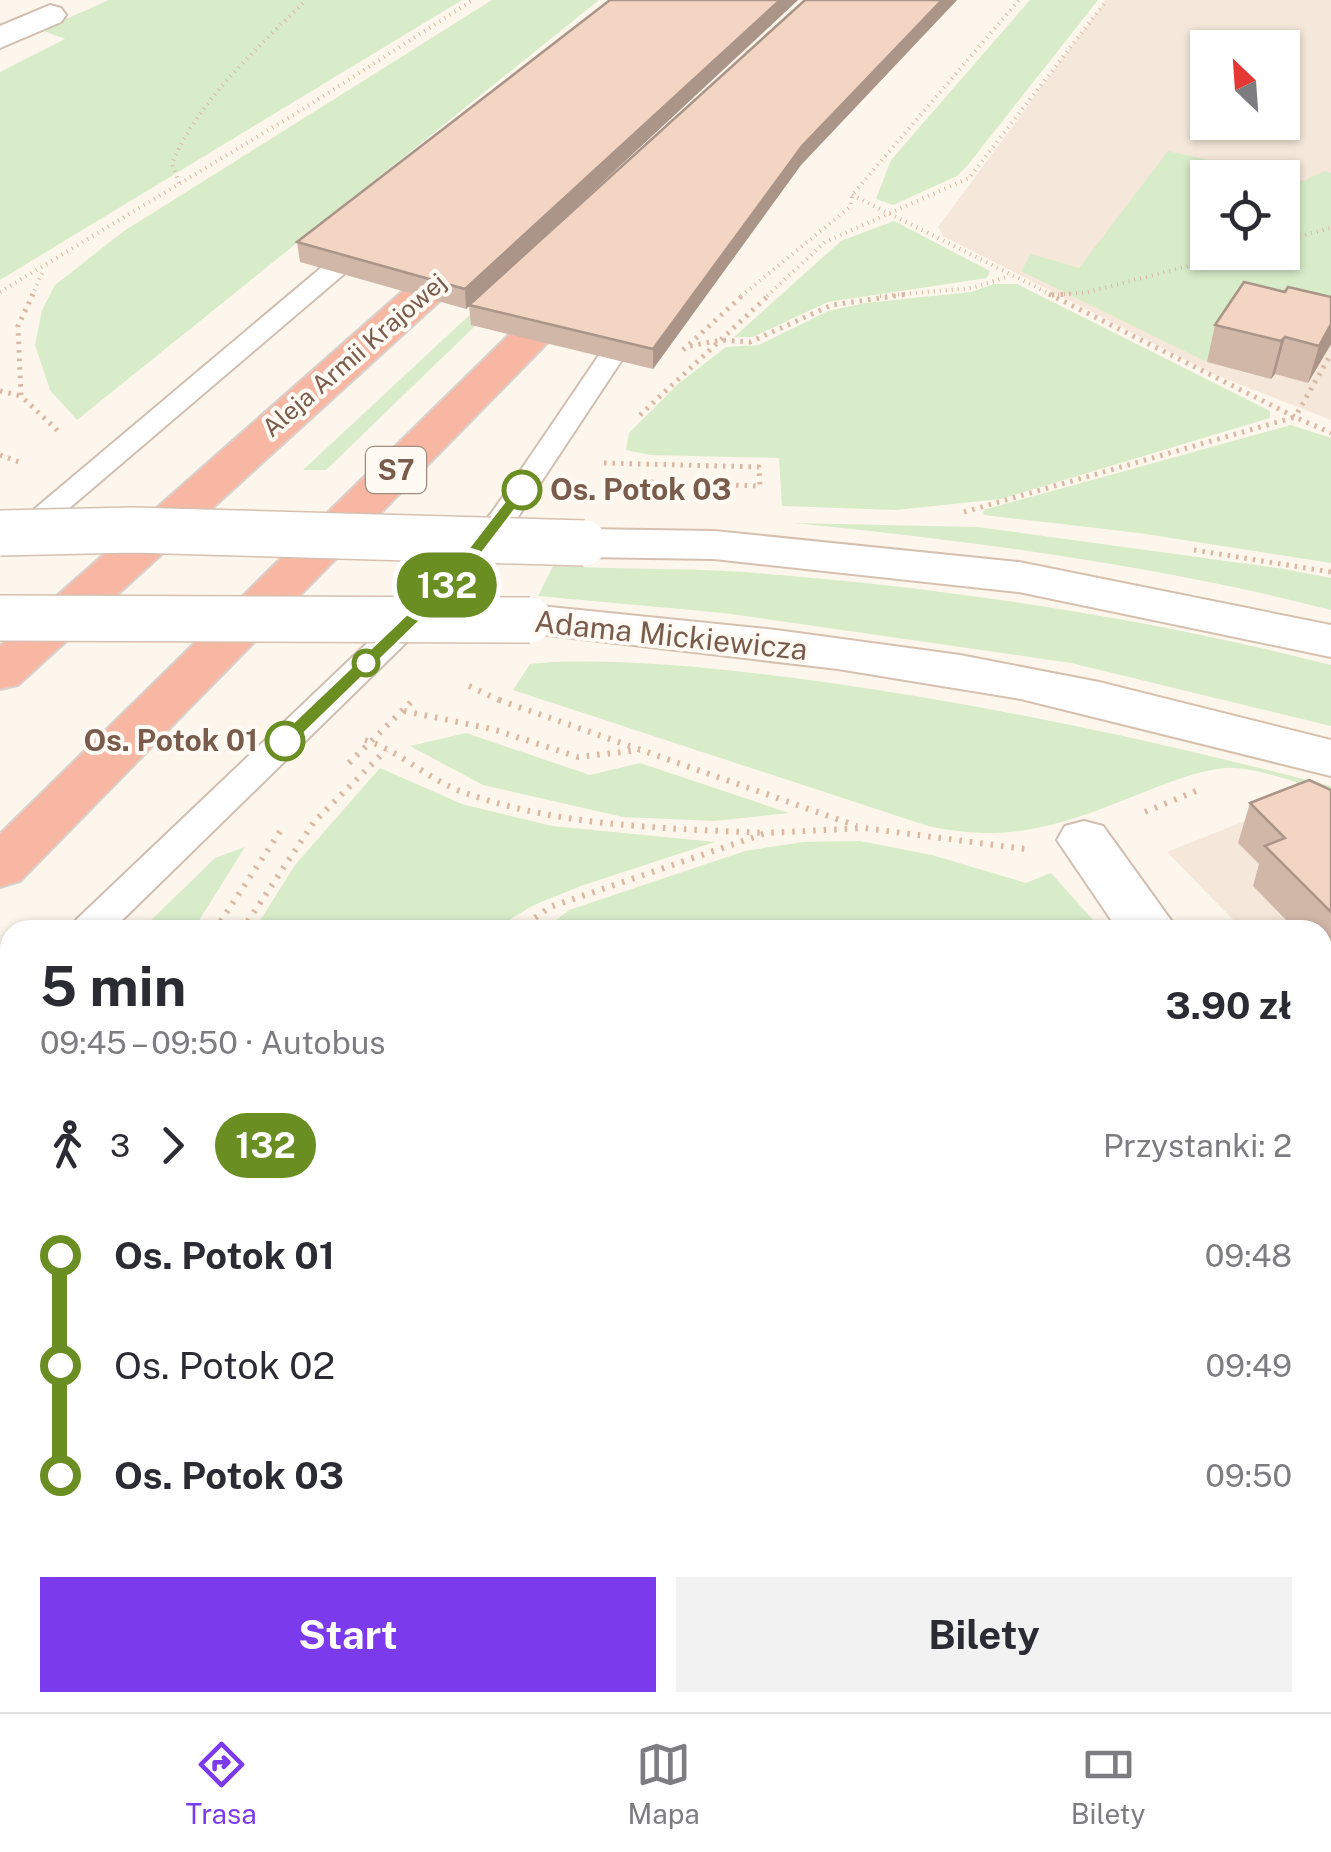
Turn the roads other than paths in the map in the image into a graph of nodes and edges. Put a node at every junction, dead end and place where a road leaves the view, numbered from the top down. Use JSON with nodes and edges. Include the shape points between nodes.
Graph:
{"nodes":[{"id":1,"x":50,"y":15,"type":"dead end"},
{"id":2,"x":0,"y":38,"type":"edge"},
{"id":3,"x":394,"y":219,"type":"edge"},
{"id":4,"x":508,"y":219,"type":"edge"},
{"id":5,"x":617,"y":250,"type":"edge"},
{"id":6,"x":648,"y":299,"type":"edge"},
{"id":7,"x":0,"y":533,"type":"edge"},
{"id":8,"x":0,"y":552,"type":"edge"},
{"id":9,"x":0,"y":618,"type":"edge"},
{"id":10,"x":1331,"y":641,"type":"edge"},
{"id":11,"x":0,"y":673,"type":"edge"},
{"id":12,"x":1331,"y":758,"type":"edge"},
{"id":13,"x":1084,"y":840,"type":"dead end"},
{"id":14,"x":0,"y":866,"type":"edge"},
{"id":15,"x":99,"y":920,"type":"edge"},
{"id":16,"x":1142,"y":920,"type":"edge"}],
"edges":[{"from":1,"to":2,"type":"street"},
{"from":3,"to":8,"type":"lane"},
{"from":4,"to":11,"type":"highway","name":"Aleja Armii Krajowej"},
{"from":5,"to":14,"type":"highway","number":"S7"},
{"from":6,"to":15,"type":"lane","via":[[504,516],[453,579]]},
{"from":7,"to":10,"type":"street","bridge":true,"via":[[133,530],[714,544],[1019,578]]},
{"from":9,"to":12,"type":"street","name":"Adama Mickiewicza","bridge":true,"via":[[530,620],[720,638],[1025,683]]},
{"from":13,"to":16,"type":"street"}]}
